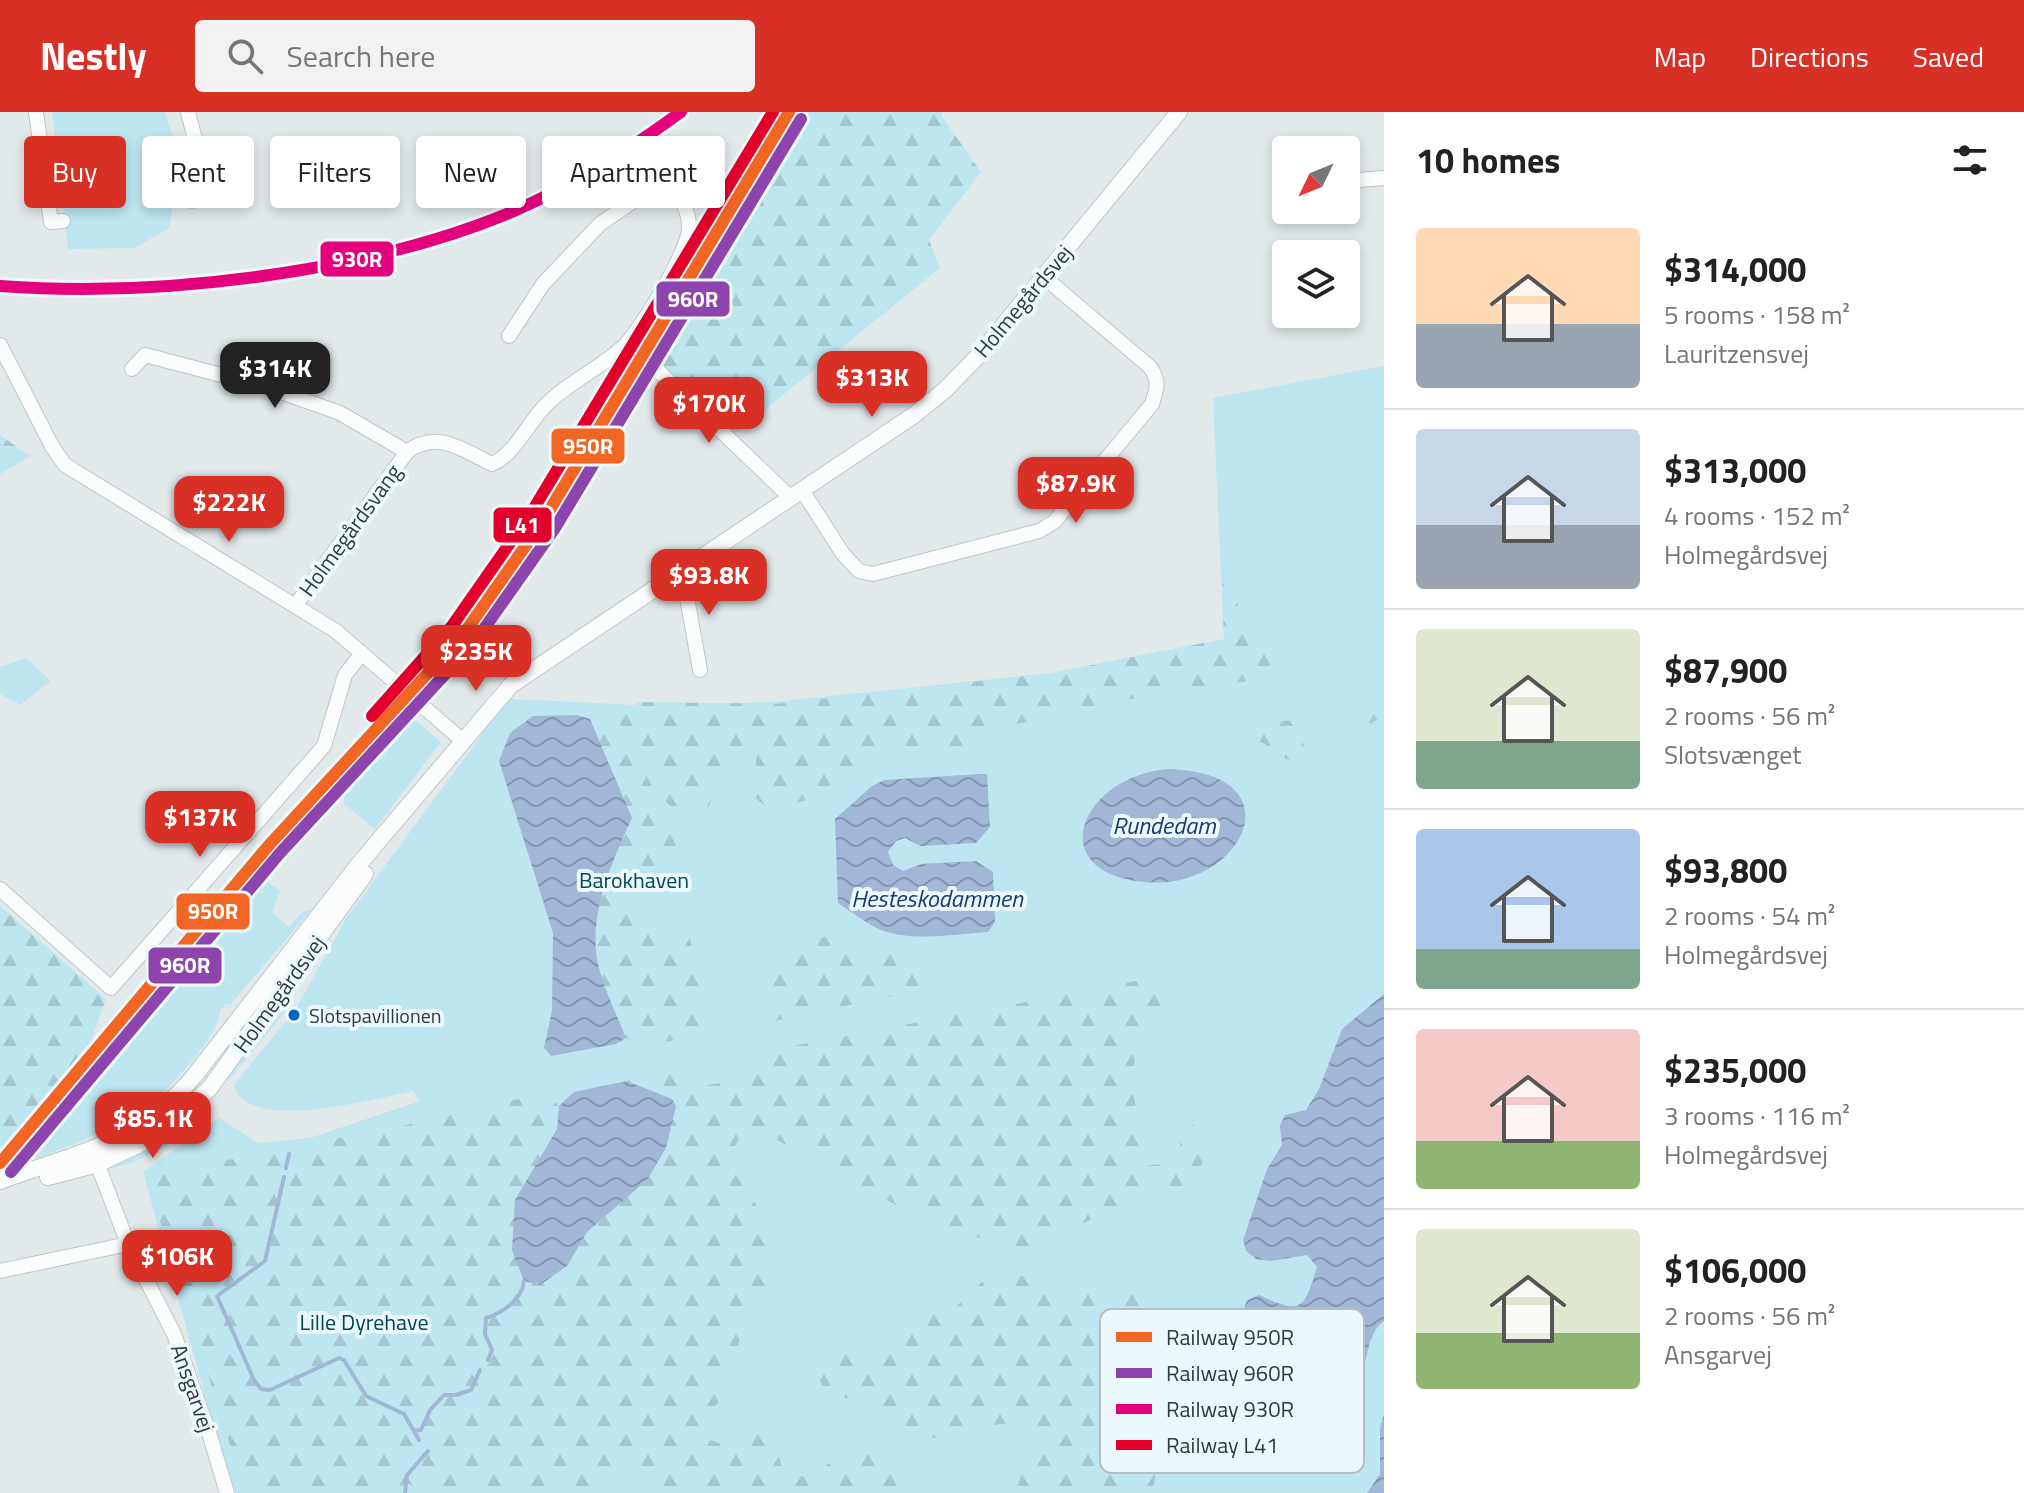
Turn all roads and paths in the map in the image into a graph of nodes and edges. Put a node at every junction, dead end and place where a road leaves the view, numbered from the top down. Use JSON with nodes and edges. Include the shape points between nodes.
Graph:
{"nodes":[{"id":1,"x":36,"y":112,"type":"edge"},
{"id":2,"x":188,"y":112,"type":"edge"},
{"id":3,"x":1179,"y":112,"type":"edge"},
{"id":4,"x":194,"y":136,"type":"edge"},
{"id":5,"x":1384,"y":178,"type":"edge"},
{"id":6,"x":1360,"y":180,"type":"edge"},
{"id":7,"x":63,"y":221,"type":"dead end"},
{"id":8,"x":1044,"y":277,"type":"junction"},
{"id":9,"x":509,"y":336,"type":"dead end"},
{"id":10,"x":0,"y":345,"type":"edge"},
{"id":11,"x":651,"y":364,"type":"dead end"},
{"id":12,"x":132,"y":369,"type":"dead end"},
{"id":13,"x":407,"y":452,"type":"junction"},
{"id":14,"x":796,"y":494,"type":"junction"},
{"id":15,"x":682,"y":570,"type":"junction"},
{"id":16,"x":295,"y":606,"type":"junction"},
{"id":17,"x":362,"y":653,"type":"junction"},
{"id":18,"x":700,"y":670,"type":"dead end"},
{"id":19,"x":463,"y":741,"type":"junction"},
{"id":20,"x":0,"y":889,"type":"edge"},
{"id":21,"x":95,"y":1157,"type":"junction"},
{"id":22,"x":0,"y":1182,"type":"edge"},
{"id":23,"x":128,"y":1244,"type":"junction"},
{"id":24,"x":0,"y":1271,"type":"edge"},
{"id":25,"x":227,"y":1493,"type":"edge"}],
"edges":[{"from":1,"to":7,"type":"street","via":[[51,222]]},
{"from":2,"to":4,"type":"street"},
{"from":3,"to":8,"type":"street","name":"Holmegårdsvej"},
{"from":5,"to":6,"type":"street"},
{"from":8,"to":14,"type":"street","name":"Holmegårdsvej","via":[[945,390]]},
{"from":8,"to":14,"type":"street","via":[[1158,378],[1152,404],[1054,522],[1039,531],[873,574],[859,571]]},
{"from":9,"to":13,"type":"street","name":"Holmegårdsvang","via":[[543,284],[600,224],[668,177],[685,205],[688,242],[638,331],[622,348],[551,400],[506,458],[492,464],[448,443],[431,441]]},
{"from":10,"to":16,"type":"street","via":[[65,465]]},
{"from":11,"to":14,"type":"street"},
{"from":12,"to":13,"type":"street","via":[[145,355],[267,387],[340,413]]},
{"from":13,"to":16,"type":"street","name":"Holmegårdsvang"},
{"from":14,"to":15,"type":"street","name":"Holmegårdsvej"},
{"from":15,"to":18,"type":"street"},
{"from":15,"to":19,"type":"street","name":"Holmegårdsvej","via":[[522,676]]},
{"from":16,"to":17,"type":"street"},
{"from":17,"to":19,"type":"street"},
{"from":17,"to":20,"type":"street","via":[[345,675],[324,746],[111,988]]},
{"from":19,"to":21,"type":"street","name":"Holmegårdsvej","via":[[398,821],[209,1089],[156,1135],[119,1156]]},
{"from":21,"to":22,"type":"street","name":"Holmegårdsvej","via":[[36,1180]]},
{"from":21,"to":23,"type":"street","name":"Ansgarvej"},
{"from":23,"to":24,"type":"street"},
{"from":23,"to":25,"type":"street","name":"Ansgarvej","via":[[174,1334]]}]}
